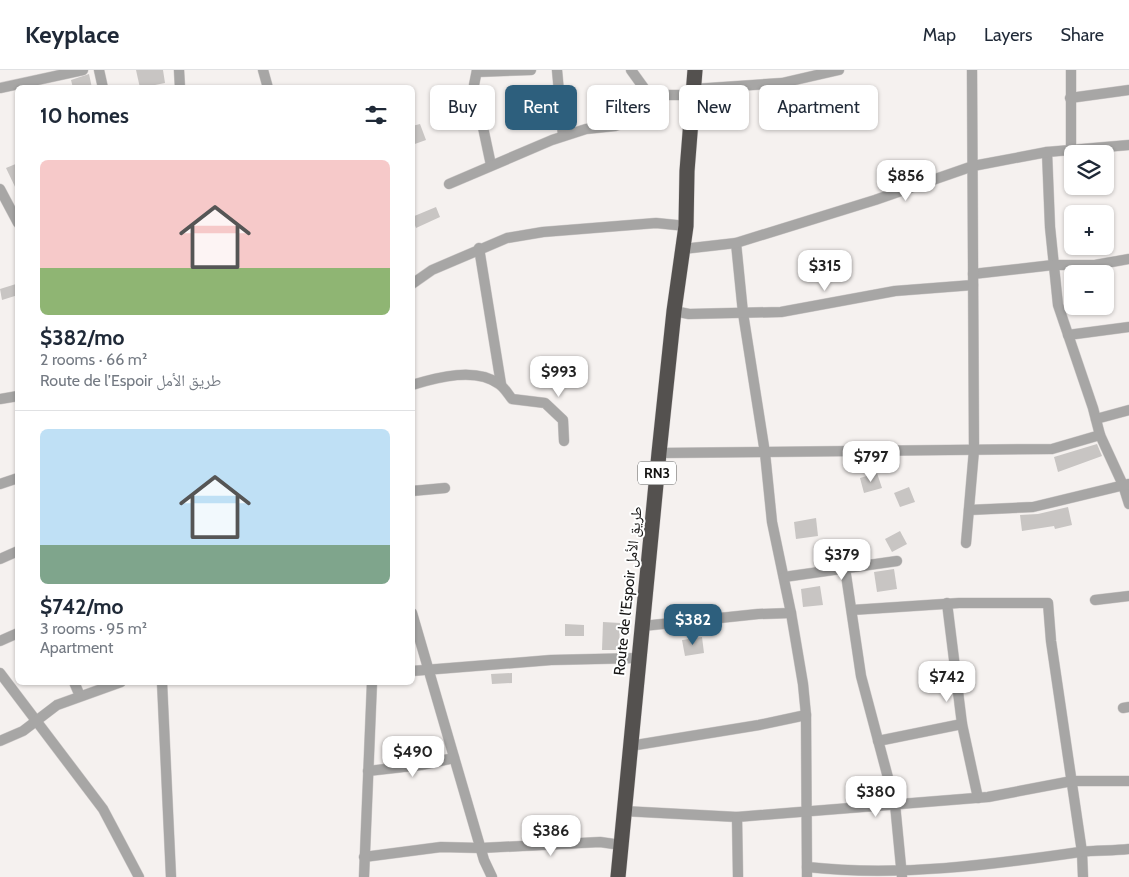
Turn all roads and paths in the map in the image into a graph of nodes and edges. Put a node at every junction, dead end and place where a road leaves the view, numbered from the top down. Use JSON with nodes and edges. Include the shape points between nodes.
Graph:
{"nodes":[{"id":1,"x":80,"y":70,"type":"edge"},
{"id":2,"x":99,"y":70,"type":"edge"},
{"id":3,"x":179,"y":70,"type":"edge"},
{"id":4,"x":263,"y":70,"type":"edge"},
{"id":5,"x":531,"y":70,"type":"edge"},
{"id":6,"x":557,"y":70,"type":"edge"},
{"id":7,"x":631,"y":70,"type":"edge"},
{"id":8,"x":695,"y":70,"type":"edge"},
{"id":9,"x":839,"y":70,"type":"edge"},
{"id":10,"x":972,"y":70,"type":"edge"},
{"id":11,"x":1071,"y":70,"type":"edge"},
{"id":12,"x":477,"y":71,"type":"edge"},
{"id":13,"x":102,"y":85,"type":"edge"},
{"id":14,"x":180,"y":85,"type":"edge"},
{"id":15,"x":267,"y":85,"type":"edge"},
{"id":16,"x":642,"y":85,"type":"edge"},
{"id":17,"x":694,"y":85,"type":"edge"},
{"id":18,"x":749,"y":86,"type":"edge"},
{"id":19,"x":0,"y":88,"type":"edge"},
{"id":20,"x":1129,"y":90,"type":"edge"},
{"id":21,"x":1070,"y":98,"type":"junction"},
{"id":22,"x":587,"y":129,"type":"edge"},
{"id":23,"x":691,"y":130,"type":"edge"},
{"id":24,"x":563,"y":136,"type":"junction"},
{"id":25,"x":1071,"y":145,"type":"edge"},
{"id":26,"x":1129,"y":145,"type":"edge"},
{"id":27,"x":1114,"y":146,"type":"edge"},
{"id":28,"x":1064,"y":151,"type":"edge"},
{"id":29,"x":1047,"y":152,"type":"junction"},
{"id":30,"x":491,"y":165,"type":"junction"},
{"id":31,"x":973,"y":166,"type":"junction"},
{"id":32,"x":449,"y":184,"type":"dead end"},
{"id":33,"x":0,"y":189,"type":"edge"},
{"id":34,"x":15,"y":217,"type":"edge"},
{"id":35,"x":686,"y":226,"type":"junction"},
{"id":36,"x":736,"y":243,"type":"junction"},
{"id":37,"x":479,"y":248,"type":"junction"},
{"id":38,"x":683,"y":249,"type":"junction"},
{"id":39,"x":1129,"y":259,"type":"edge"},
{"id":40,"x":1053,"y":265,"type":"junction"},
{"id":41,"x":973,"y":274,"type":"junction"},
{"id":42,"x":415,"y":282,"type":"edge"},
{"id":43,"x":973,"y":285,"type":"junction"},
{"id":44,"x":674,"y":311,"type":"junction"},
{"id":45,"x":743,"y":313,"type":"junction"},
{"id":46,"x":1129,"y":327,"type":"edge"},
{"id":47,"x":1068,"y":335,"type":"junction"},
{"id":48,"x":415,"y":384,"type":"edge"},
{"id":49,"x":501,"y":384,"type":"junction"},
{"id":50,"x":15,"y":396,"type":"edge"},
{"id":51,"x":0,"y":399,"type":"edge"},
{"id":52,"x":1129,"y":410,"type":"edge"},
{"id":53,"x":1096,"y":419,"type":"junction"},
{"id":54,"x":1100,"y":435,"type":"junction"},
{"id":55,"x":564,"y":441,"type":"dead end"},
{"id":56,"x":974,"y":450,"type":"junction"},
{"id":57,"x":765,"y":453,"type":"junction"},
{"id":58,"x":659,"y":454,"type":"junction"},
{"id":59,"x":15,"y":479,"type":"edge"},
{"id":60,"x":0,"y":484,"type":"edge"},
{"id":61,"x":1126,"y":484,"type":"edge"},
{"id":62,"x":445,"y":488,"type":"dead end"},
{"id":63,"x":415,"y":491,"type":"edge"},
{"id":64,"x":1129,"y":504,"type":"edge"},
{"id":65,"x":969,"y":510,"type":"junction"},
{"id":66,"x":966,"y":543,"type":"dead end"},
{"id":67,"x":15,"y":552,"type":"edge"},
{"id":68,"x":0,"y":559,"type":"edge"},
{"id":69,"x":898,"y":560,"type":"dead end"},
{"id":70,"x":845,"y":568,"type":"junction"},
{"id":71,"x":784,"y":577,"type":"junction"},
{"id":72,"x":1129,"y":596,"type":"edge"},
{"id":73,"x":1095,"y":600,"type":"dead end"},
{"id":74,"x":947,"y":604,"type":"junction"},
{"id":75,"x":852,"y":610,"type":"junction"},
{"id":76,"x":791,"y":612,"type":"junction"},
{"id":77,"x":415,"y":624,"type":"edge"},
{"id":78,"x":643,"y":626,"type":"junction"},
{"id":79,"x":15,"y":634,"type":"edge"},
{"id":80,"x":0,"y":641,"type":"edge"},
{"id":81,"x":639,"y":658,"type":"junction"},
{"id":82,"x":428,"y":670,"type":"junction"},
{"id":83,"x":415,"y":671,"type":"edge"},
{"id":84,"x":0,"y":673,"type":"edge"},
{"id":85,"x":75,"y":685,"type":"edge"},
{"id":86,"x":112,"y":685,"type":"edge"},
{"id":87,"x":162,"y":685,"type":"edge"},
{"id":88,"x":372,"y":685,"type":"edge"},
{"id":89,"x":80,"y":696,"type":"junction"},
{"id":90,"x":806,"y":715,"type":"junction"},
{"id":91,"x":37,"y":721,"type":"junction"},
{"id":92,"x":962,"y":724,"type":"junction"},
{"id":93,"x":0,"y":741,"type":"edge"},
{"id":94,"x":878,"y":741,"type":"junction"},
{"id":95,"x":630,"y":746,"type":"junction"},
{"id":96,"x":454,"y":758,"type":"junction"},
{"id":97,"x":368,"y":771,"type":"junction"},
{"id":98,"x":1072,"y":781,"type":"junction"},
{"id":99,"x":1129,"y":781,"type":"edge"},
{"id":100,"x":978,"y":798,"type":"junction"},
{"id":101,"x":895,"y":804,"type":"junction"},
{"id":102,"x":808,"y":810,"type":"junction"},
{"id":103,"x":623,"y":811,"type":"junction"},
{"id":104,"x":737,"y":817,"type":"junction"},
{"id":105,"x":621,"y":845,"type":"junction"},
{"id":106,"x":481,"y":848,"type":"junction"},
{"id":107,"x":1129,"y":849,"type":"edge"},
{"id":108,"x":1082,"y":852,"type":"junction"},
{"id":109,"x":364,"y":857,"type":"junction"},
{"id":110,"x":807,"y":872,"type":"edge"},
{"id":111,"x":902,"y":874,"type":"edge"},
{"id":112,"x":139,"y":877,"type":"edge"},
{"id":113,"x":171,"y":877,"type":"edge"},
{"id":114,"x":364,"y":877,"type":"edge"},
{"id":115,"x":492,"y":877,"type":"edge"},
{"id":116,"x":618,"y":877,"type":"edge"},
{"id":117,"x":738,"y":877,"type":"edge"},
{"id":118,"x":1083,"y":877,"type":"edge"}],
"edges":[{"from":1,"to":19,"type":"street"},
{"from":2,"to":13,"type":"street"},
{"from":3,"to":14,"type":"street"},
{"from":4,"to":15,"type":"street"},
{"from":5,"to":12,"type":"street"},
{"from":6,"to":24,"type":"street"},
{"from":7,"to":16,"type":"street"},
{"from":8,"to":17,"type":"highway","name":"Route de l’Espoir طريق الأمل","number":"RN3"},
{"from":9,"to":18,"type":"street","via":[[782,83]]},
{"from":10,"to":31,"type":"street"},
{"from":11,"to":21,"type":"street"},
{"from":12,"to":30,"type":"street","via":[[474,85]]},
{"from":20,"to":21,"type":"street"},
{"from":21,"to":25,"type":"street"},
{"from":22,"to":24,"type":"street"},
{"from":23,"to":35,"type":"highway","name":"Route de l’Espoir طريق الأمل","number":"RN3"},
{"from":24,"to":30,"type":"street"},
{"from":26,"to":27,"type":"street"},
{"from":28,"to":29,"type":"street"},
{"from":29,"to":31,"type":"street"},
{"from":29,"to":40,"type":"street"},
{"from":30,"to":32,"type":"street"},
{"from":31,"to":36,"type":"street"},
{"from":31,"to":41,"type":"street"},
{"from":33,"to":34,"type":"street"},
{"from":35,"to":37,"type":"street","via":[[656,223],[543,232],[507,238]]},
{"from":35,"to":38,"type":"highway","name":"Route de l’Espoir طريق الأمل","number":"RN3"},
{"from":36,"to":38,"type":"street"},
{"from":36,"to":45,"type":"street"},
{"from":37,"to":42,"type":"street","via":[[432,270]]},
{"from":37,"to":49,"type":"street"},
{"from":38,"to":44,"type":"highway","name":"Route de l’Espoir طريق الأمل","number":"RN3"},
{"from":39,"to":40,"type":"street","via":[[1095,265]]},
{"from":40,"to":41,"type":"street"},
{"from":40,"to":47,"type":"street","via":[[1058,305]]},
{"from":41,"to":43,"type":"street"},
{"from":43,"to":45,"type":"street","via":[[895,291],[781,312]]},
{"from":43,"to":56,"type":"street"},
{"from":44,"to":45,"type":"street","via":[[689,314]]},
{"from":44,"to":58,"type":"highway","name":"Route de l’Espoir طريق الأمل","number":"RN3"},
{"from":45,"to":57,"type":"street"},
{"from":46,"to":47,"type":"street"},
{"from":47,"to":53,"type":"street"},
{"from":48,"to":49,"type":"street","via":[[463,375],[485,376]]},
{"from":49,"to":55,"type":"street","via":[[512,399],[545,403],[563,420]]},
{"from":50,"to":51,"type":"street"},
{"from":52,"to":53,"type":"street"},
{"from":53,"to":54,"type":"street"},
{"from":54,"to":56,"type":"street","via":[[1052,449]]},
{"from":54,"to":61,"type":"street"},
{"from":56,"to":57,"type":"street"},
{"from":56,"to":65,"type":"street"},
{"from":57,"to":58,"type":"street"},
{"from":57,"to":71,"type":"street","via":[[772,522]]},
{"from":58,"to":78,"type":"highway","name":"Route de l’Espoir طريق الأمل","number":"RN3"},
{"from":59,"to":60,"type":"street"},
{"from":61,"to":64,"type":"street"},
{"from":61,"to":65,"type":"street","via":[[1033,507]]},
{"from":62,"to":63,"type":"street"},
{"from":65,"to":66,"type":"street"},
{"from":67,"to":68,"type":"street"},
{"from":69,"to":70,"type":"street"},
{"from":70,"to":71,"type":"street"},
{"from":70,"to":75,"type":"street"},
{"from":71,"to":76,"type":"street"},
{"from":72,"to":73,"type":"street"},
{"from":74,"to":75,"type":"street"},
{"from":74,"to":92,"type":"street"},
{"from":74,"to":98,"type":"street","via":[[1048,603]]},
{"from":75,"to":94,"type":"street","via":[[860,676]]},
{"from":76,"to":78,"type":"street"},
{"from":76,"to":90,"type":"street"},
{"from":77,"to":82,"type":"street"},
{"from":78,"to":81,"type":"highway","name":"Route de l’Espoir طريق الأمل","number":"RN3"},
{"from":79,"to":80,"type":"street"},
{"from":81,"to":82,"type":"street","via":[[551,660]]},
{"from":81,"to":95,"type":"highway","name":"Route de l’Espoir طريق الأمل","number":"RN3"},
{"from":82,"to":83,"type":"street"},
{"from":82,"to":96,"type":"street"},
{"from":84,"to":91,"type":"street"},
{"from":85,"to":89,"type":"street"},
{"from":86,"to":89,"type":"street"},
{"from":87,"to":113,"type":"street"},
{"from":88,"to":97,"type":"street"},
{"from":89,"to":91,"type":"street","via":[[57,706]]},
{"from":90,"to":95,"type":"street"},
{"from":90,"to":102,"type":"street"},
{"from":91,"to":93,"type":"street"},
{"from":91,"to":112,"type":"street","via":[[103,809]]},
{"from":92,"to":94,"type":"street"},
{"from":92,"to":100,"type":"street"},
{"from":94,"to":101,"type":"street"},
{"from":95,"to":103,"type":"highway","name":"Route de l’Espoir طريق الأمل","number":"RN3"},
{"from":96,"to":97,"type":"street"},
{"from":96,"to":106,"type":"street"},
{"from":97,"to":109,"type":"street"},
{"from":98,"to":99,"type":"street"},
{"from":98,"to":100,"type":"street"},
{"from":98,"to":108,"type":"street"},
{"from":100,"to":101,"type":"street"},
{"from":101,"to":102,"type":"street"},
{"from":101,"to":111,"type":"street"},
{"from":102,"to":104,"type":"street"},
{"from":102,"to":110,"type":"street"},
{"from":103,"to":104,"type":"street"},
{"from":103,"to":105,"type":"highway","name":"Route de l’Espoir طريق الأمل","number":"RN3"},
{"from":104,"to":117,"type":"street"},
{"from":105,"to":106,"type":"street","via":[[600,842]]},
{"from":105,"to":116,"type":"highway","name":"Route de l’Espoir طريق الأمل","number":"RN3"},
{"from":106,"to":109,"type":"street","via":[[441,847]]},
{"from":106,"to":115,"type":"street"},
{"from":107,"to":108,"type":"street"},
{"from":108,"to":111,"type":"street"},
{"from":108,"to":118,"type":"street"},
{"from":109,"to":114,"type":"street"},
{"from":110,"to":111,"type":"street"}]}
